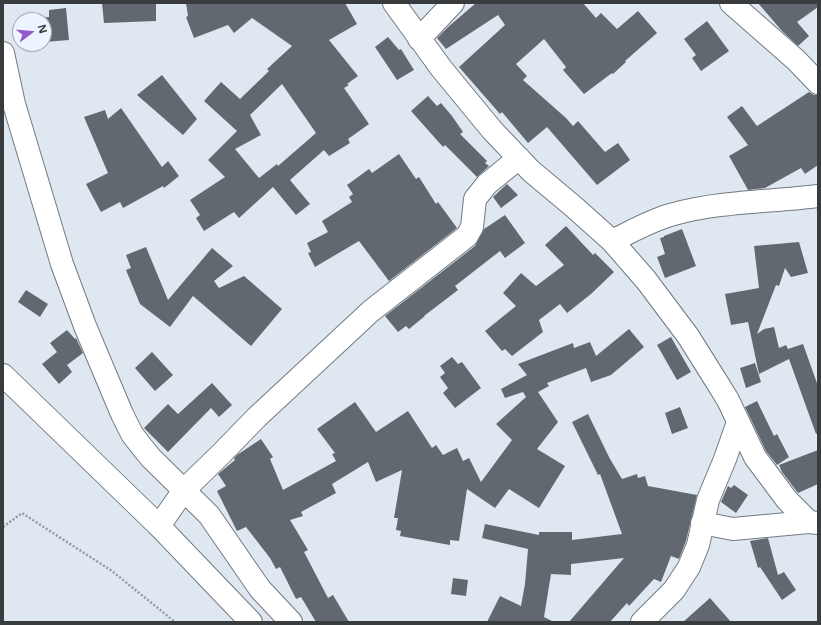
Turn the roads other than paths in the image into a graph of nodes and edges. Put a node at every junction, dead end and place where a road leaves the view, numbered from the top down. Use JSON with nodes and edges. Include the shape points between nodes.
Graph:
{"nodes":[{"id":1,"x":394,"y":3,"type":"edge"},
{"id":2,"x":453,"y":3,"type":"edge"},
{"id":3,"x":731,"y":3,"type":"edge"},
{"id":4,"x":419,"y":39,"type":"junction"},
{"id":5,"x":3,"y":53,"type":"edge"},
{"id":6,"x":818,"y":83,"type":"edge"},
{"id":7,"x":519,"y":158,"type":"junction"},
{"id":8,"x":818,"y":196,"type":"edge"},
{"id":9,"x":612,"y":241,"type":"junction"},
{"id":10,"x":3,"y":375,"type":"edge"},
{"id":11,"x":738,"y":422,"type":"junction"},
{"id":12,"x":184,"y":490,"type":"junction"},
{"id":13,"x":813,"y":522,"type":"edge"},
{"id":14,"x":702,"y":523,"type":"junction"},
{"id":15,"x":159,"y":526,"type":"junction"},
{"id":16,"x":251,"y":622,"type":"edge"},
{"id":17,"x":291,"y":622,"type":"edge"},
{"id":18,"x":642,"y":622,"type":"edge"}],
"edges":[{"from":1,"to":4,"type":"street"},
{"from":2,"to":4,"type":"street"},
{"from":3,"to":6,"type":"street","via":[[796,60]]},
{"from":4,"to":7,"type":"street","via":[[492,130]]},
{"from":5,"to":12,"type":"street","via":[[14,104],[76,305],[132,434],[151,458]]},
{"from":7,"to":9,"type":"street"},
{"from":7,"to":12,"type":"street","via":[[487,184],[475,199],[472,227],[467,236],[371,311],[257,416]]},
{"from":8,"to":9,"type":"street","via":[[723,205],[674,214],[652,221]]},
{"from":9,"to":11,"type":"street","via":[[646,280],[688,336],[728,400]]},
{"from":10,"to":15,"type":"street"},
{"from":11,"to":13,"type":"street","via":[[755,457],[787,500]]},
{"from":11,"to":14,"type":"street","via":[[708,500]]},
{"from":12,"to":15,"type":"street"},
{"from":12,"to":17,"type":"street","via":[[209,515],[260,589]]},
{"from":13,"to":14,"type":"street","via":[[733,529]]},
{"from":14,"to":18,"type":"street","via":[[698,545],[689,567],[674,590]]},
{"from":15,"to":16,"type":"street"}]}
